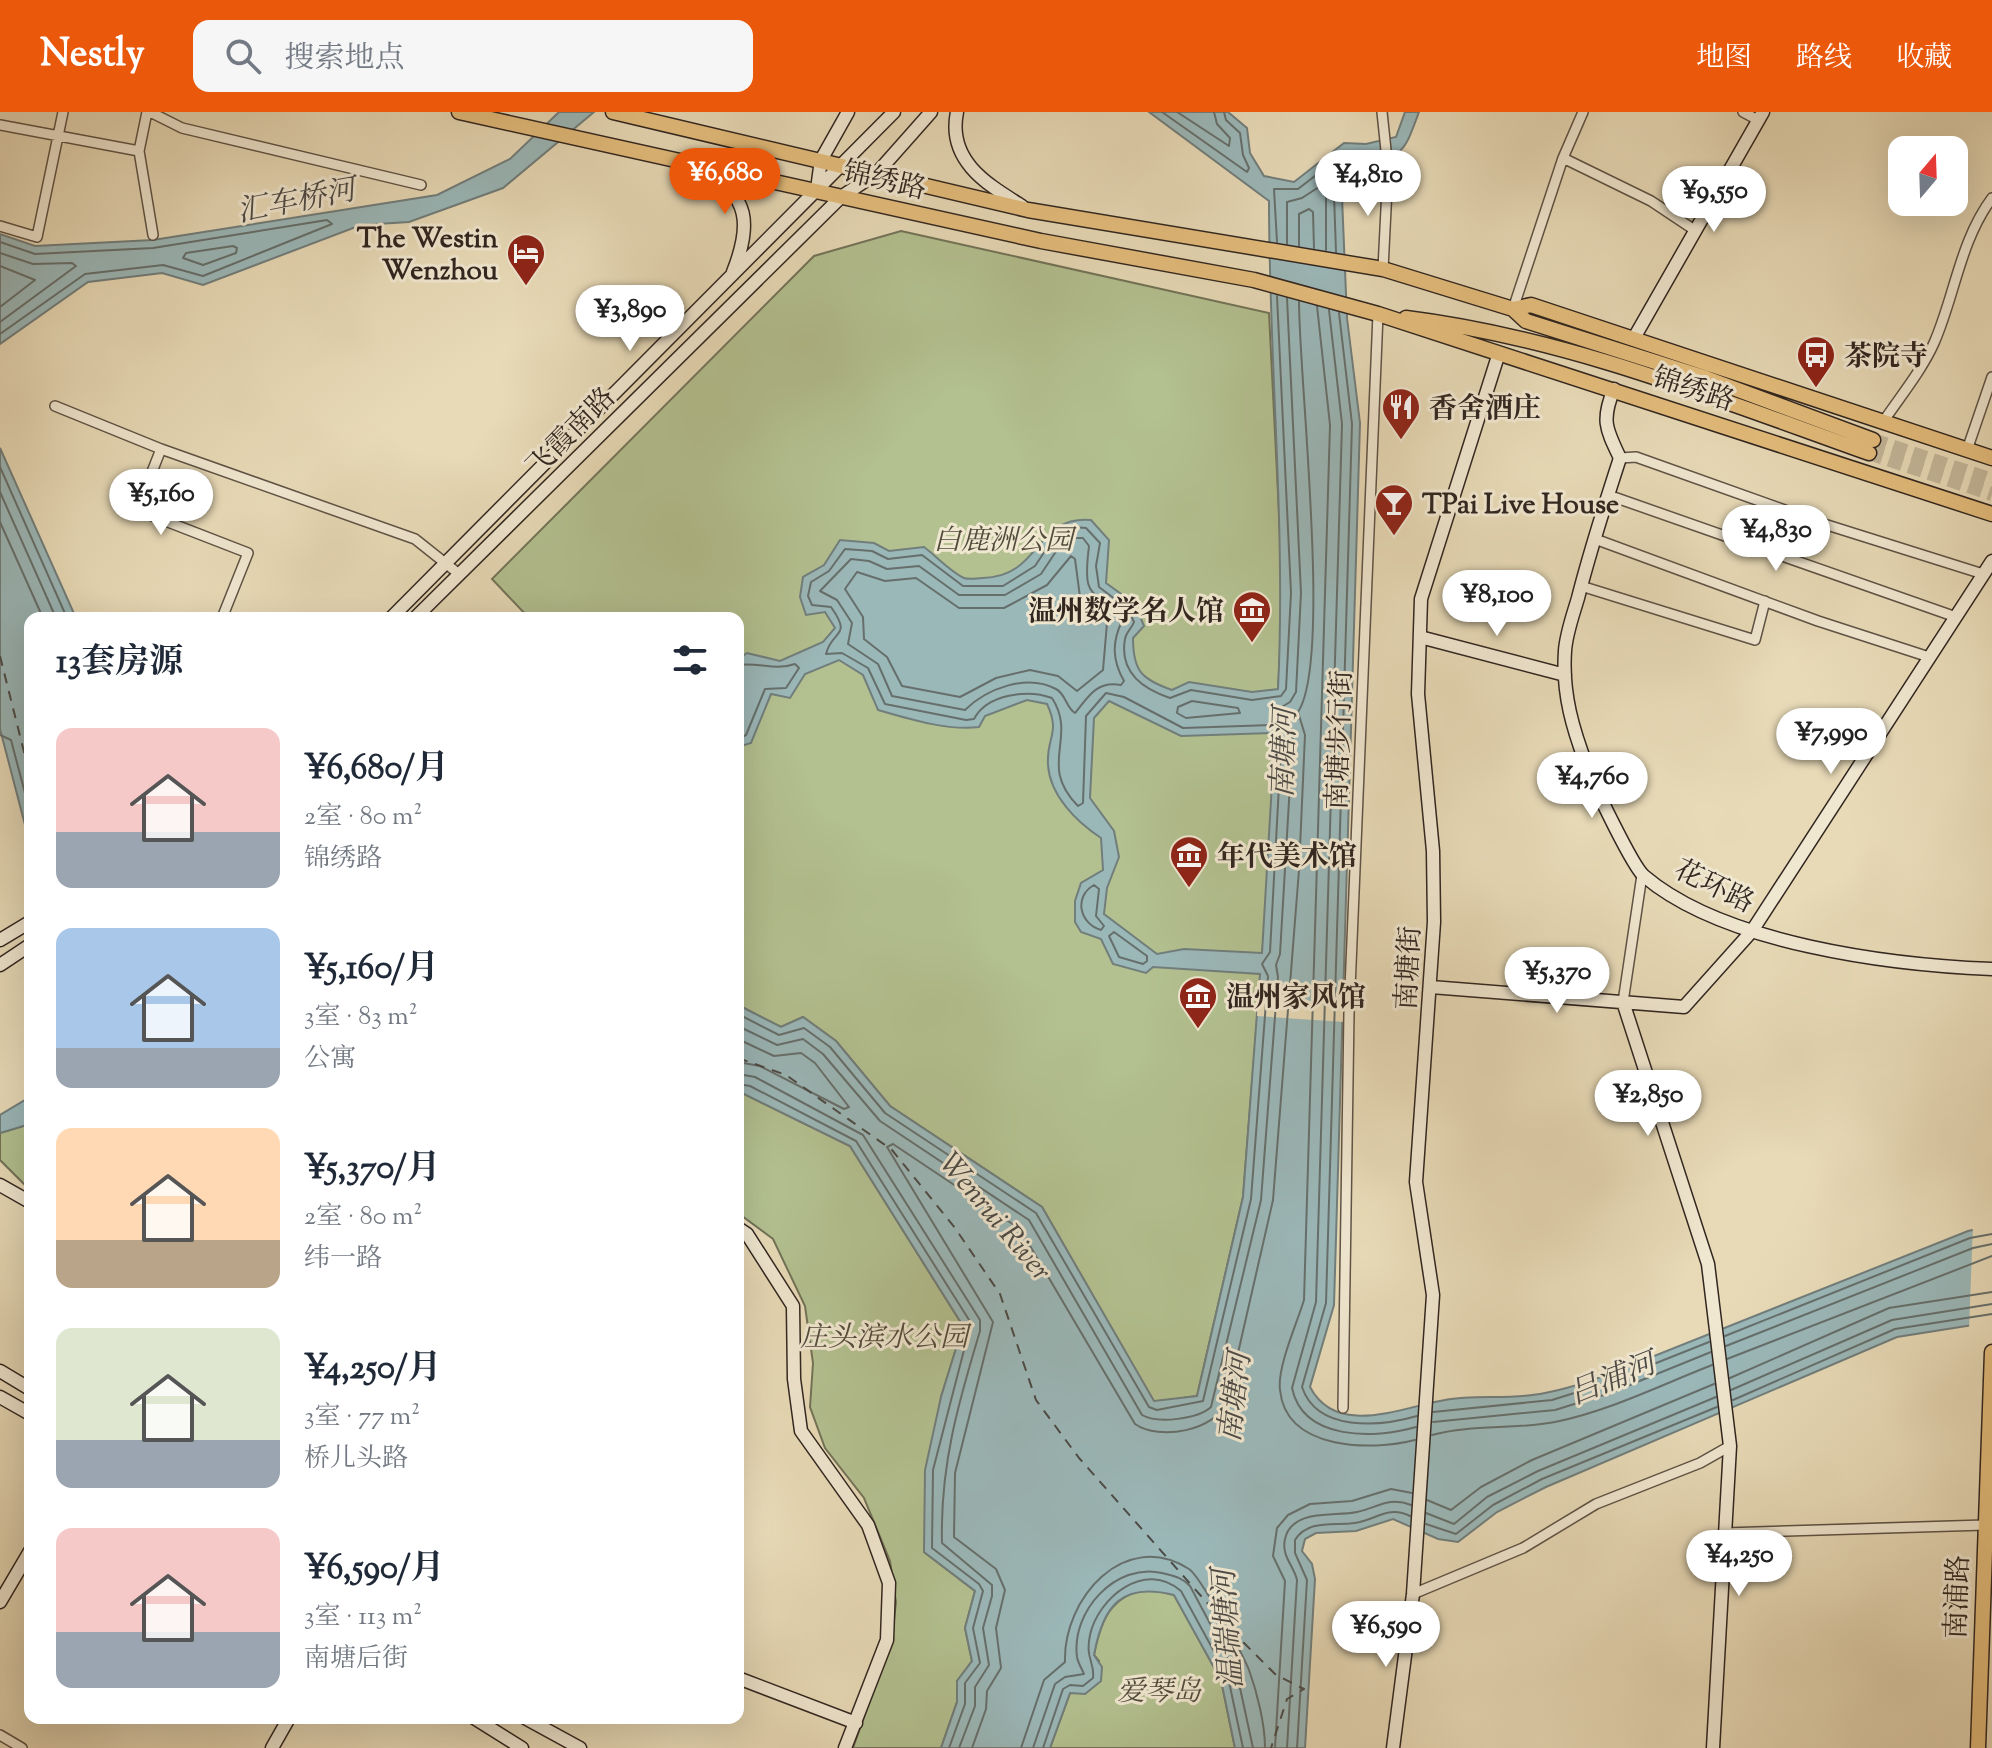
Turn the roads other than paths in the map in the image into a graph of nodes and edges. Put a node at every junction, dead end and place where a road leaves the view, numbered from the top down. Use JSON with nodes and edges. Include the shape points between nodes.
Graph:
{"nodes":[{"id":1,"x":63,"y":112,"type":"edge"},
{"id":2,"x":149,"y":112,"type":"edge"},
{"id":3,"x":459,"y":112,"type":"edge"},
{"id":4,"x":613,"y":112,"type":"edge"},
{"id":5,"x":848,"y":112,"type":"edge"},
{"id":6,"x":894,"y":112,"type":"edge"},
{"id":7,"x":931,"y":112,"type":"edge"},
{"id":8,"x":957,"y":112,"type":"edge"},
{"id":9,"x":1382,"y":112,"type":"edge"},
{"id":10,"x":1583,"y":112,"type":"edge"},
{"id":11,"x":1743,"y":112,"type":"edge"},
{"id":12,"x":1761,"y":116,"type":"edge"},
{"id":13,"x":0,"y":125,"type":"edge"},
{"id":14,"x":57,"y":135,"type":"junction"},
{"id":15,"x":139,"y":151,"type":"junction"},
{"id":16,"x":1563,"y":158,"type":"junction"},
{"id":17,"x":821,"y":160,"type":"junction"},
{"id":18,"x":695,"y":163,"type":"junction"},
{"id":19,"x":843,"y":166,"type":"junction"},
{"id":20,"x":877,"y":173,"type":"junction"},
{"id":21,"x":421,"y":185,"type":"dead end"},
{"id":22,"x":817,"y":189,"type":"junction"},
{"id":23,"x":841,"y":197,"type":"junction"},
{"id":24,"x":1992,"y":198,"type":"edge"},
{"id":25,"x":1028,"y":210,"type":"junction"},
{"id":26,"x":0,"y":226,"type":"edge"},
{"id":27,"x":1696,"y":231,"type":"junction"},
{"id":28,"x":153,"y":235,"type":"dead end"},
{"id":29,"x":1383,"y":269,"type":"junction"},
{"id":30,"x":730,"y":278,"type":"junction"},
{"id":31,"x":1513,"y":309,"type":"junction"},
{"id":32,"x":1378,"y":314,"type":"junction"},
{"id":33,"x":1634,"y":338,"type":"junction"},
{"id":34,"x":1498,"y":356,"type":"junction"},
{"id":35,"x":1992,"y":377,"type":"edge"},
{"id":36,"x":1614,"y":389,"type":"junction"},
{"id":37,"x":55,"y":406,"type":"dead end"},
{"id":38,"x":1883,"y":422,"type":"junction"},
{"id":39,"x":161,"y":449,"type":"junction"},
{"id":40,"x":1967,"y":450,"type":"junction"},
{"id":41,"x":1620,"y":458,"type":"junction"},
{"id":42,"x":1992,"y":458,"type":"edge"},
{"id":43,"x":1608,"y":495,"type":"junction"},
{"id":44,"x":1992,"y":514,"type":"edge"},
{"id":45,"x":1595,"y":539,"type":"junction"},
{"id":46,"x":1992,"y":561,"type":"edge"},
{"id":47,"x":447,"y":563,"type":"junction"},
{"id":48,"x":459,"y":574,"type":"junction"},
{"id":49,"x":1983,"y":574,"type":"junction"},
{"id":50,"x":1581,"y":586,"type":"junction"},
{"id":51,"x":1765,"y":601,"type":"junction"},
{"id":52,"x":224,"y":612,"type":"edge"},
{"id":53,"x":397,"y":612,"type":"edge"},
{"id":54,"x":421,"y":612,"type":"edge"},
{"id":55,"x":1956,"y":617,"type":"junction"},
{"id":56,"x":1420,"y":637,"type":"junction"},
{"id":57,"x":1929,"y":657,"type":"junction"},
{"id":58,"x":1565,"y":675,"type":"junction"},
{"id":59,"x":1642,"y":875,"type":"junction"},
{"id":60,"x":24,"y":926,"type":"edge"},
{"id":61,"x":1752,"y":931,"type":"junction"},
{"id":62,"x":0,"y":940,"type":"edge"},
{"id":63,"x":24,"y":949,"type":"edge"},
{"id":64,"x":0,"y":965,"type":"edge"},
{"id":65,"x":1992,"y":969,"type":"edge"},
{"id":66,"x":1431,"y":987,"type":"junction"},
{"id":67,"x":1623,"y":1002,"type":"junction"},
{"id":68,"x":0,"y":1185,"type":"edge"},
{"id":69,"x":24,"y":1199,"type":"edge"},
{"id":70,"x":744,"y":1232,"type":"edge"},
{"id":71,"x":1992,"y":1352,"type":"edge"},
{"id":72,"x":0,"y":1371,"type":"edge"},
{"id":73,"x":24,"y":1385,"type":"edge"},
{"id":74,"x":0,"y":1397,"type":"edge"},
{"id":75,"x":1343,"y":1408,"type":"dead end"},
{"id":76,"x":24,"y":1411,"type":"edge"},
{"id":77,"x":1730,"y":1446,"type":"junction"},
{"id":78,"x":1985,"y":1525,"type":"junction"},
{"id":79,"x":1725,"y":1533,"type":"junction"},
{"id":80,"x":24,"y":1561,"type":"edge"},
{"id":81,"x":1413,"y":1594,"type":"junction"},
{"id":82,"x":0,"y":1602,"type":"edge"},
{"id":83,"x":744,"y":1680,"type":"edge"},
{"id":84,"x":856,"y":1723,"type":"junction"},
{"id":85,"x":286,"y":1724,"type":"edge"},
{"id":86,"x":484,"y":1724,"type":"edge"},
{"id":87,"x":536,"y":1724,"type":"edge"},
{"id":88,"x":0,"y":1735,"type":"edge"},
{"id":89,"x":22,"y":1748,"type":"edge"},
{"id":90,"x":272,"y":1748,"type":"edge"},
{"id":91,"x":522,"y":1748,"type":"edge"},
{"id":92,"x":580,"y":1748,"type":"edge"},
{"id":93,"x":845,"y":1748,"type":"edge"},
{"id":94,"x":1393,"y":1748,"type":"edge"},
{"id":95,"x":1713,"y":1748,"type":"edge"},
{"id":96,"x":1978,"y":1748,"type":"edge"}],
"edges":[{"from":1,"to":14,"type":"street"},
{"from":2,"to":15,"type":"street"},
{"from":2,"to":21,"type":"street","via":[[182,128]]},
{"from":3,"to":18,"type":"main road","name":"锦绣路"},
{"from":4,"to":17,"type":"main road","name":"锦绣路"},
{"from":5,"to":17,"type":"street"},
{"from":6,"to":19,"type":"street","name":"飞霞南路"},
{"from":7,"to":20,"type":"street","name":"飞霞南路"},
{"from":8,"to":25,"type":"street","via":[[960,148],[976,177]]},
{"from":9,"to":29,"type":"street","via":[[1388,169]]},
{"from":10,"to":16,"type":"street"},
{"from":11,"to":12,"type":"street"},
{"from":12,"to":27,"type":"street"},
{"from":13,"to":14,"type":"street"},
{"from":14,"to":15,"type":"street"},
{"from":14,"to":26,"type":"street","via":[[37,237]]},
{"from":15,"to":28,"type":"street"},
{"from":16,"to":27,"type":"street","via":[[1651,201]]},
{"from":16,"to":31,"type":"street"},
{"from":17,"to":19,"type":"main road","name":"锦绣路"},
{"from":17,"to":22,"type":"street"},
{"from":18,"to":22,"type":"main road","name":"锦绣路"},
{"from":18,"to":30,"type":"street","via":[[727,183],[742,208],[744,240]]},
{"from":19,"to":20,"type":"main road","name":"锦绣路"},
{"from":19,"to":22,"type":"street","name":"飞霞南路"},
{"from":20,"to":23,"type":"street","name":"飞霞南路"},
{"from":20,"to":25,"type":"main road","name":"锦绣路"},
{"from":22,"to":23,"type":"main road","name":"锦绣路"},
{"from":22,"to":30,"type":"street","name":"飞霞南路"},
{"from":23,"to":32,"type":"main road","name":"锦绣路","via":[[1254,280]]},
{"from":23,"to":48,"type":"street","name":"飞霞南路"},
{"from":24,"to":38,"type":"street","via":[[1979,215],[1961,260],[1934,344]]},
{"from":25,"to":29,"type":"main road","name":"锦绣路"},
{"from":27,"to":33,"type":"street"},
{"from":29,"to":31,"type":"main road","name":"锦绣路"},
{"from":30,"to":47,"type":"street","name":"飞霞南路"},
{"from":31,"to":32,"type":"main road","name":"锦绣路","via":[[1526,321],[1706,378],[1871,447],[1587,355],[1454,324]]},
{"from":31,"to":33,"type":"main road","name":"锦绣路","via":[[1531,305]]},
{"from":32,"to":34,"type":"main road","name":"锦绣路"},
{"from":32,"to":75,"type":"street","name":"南塘步行街","via":[[1349,1013]]},
{"from":33,"to":38,"type":"main road","name":"锦绣路"},
{"from":34,"to":36,"type":"main road","name":"锦绣路"},
{"from":34,"to":56,"type":"street","name":"南塘街","via":[[1421,599]]},
{"from":35,"to":40,"type":"street"},
{"from":36,"to":41,"type":"street","via":[[1605,428]]},
{"from":36,"to":44,"type":"main road","name":"锦绣路"},
{"from":37,"to":39,"type":"street"},
{"from":38,"to":40,"type":"main road","name":"锦绣路"},
{"from":39,"to":47,"type":"street","via":[[415,539]]},
{"from":39,"to":52,"type":"street","via":[[137,510],[248,553]]},
{"from":40,"to":42,"type":"main road","name":"锦绣路"},
{"from":41,"to":43,"type":"street","name":"花环路"},
{"from":41,"to":49,"type":"street","via":[[1636,457]]},
{"from":43,"to":45,"type":"street","name":"花环路"},
{"from":43,"to":55,"type":"street"},
{"from":45,"to":50,"type":"street","name":"花环路"},
{"from":45,"to":51,"type":"street"},
{"from":46,"to":49,"type":"street"},
{"from":47,"to":48,"type":"street"},
{"from":47,"to":53,"type":"street","name":"飞霞南路"},
{"from":48,"to":54,"type":"street","name":"飞霞南路"},
{"from":49,"to":55,"type":"street"},
{"from":50,"to":51,"type":"street","via":[[1755,640]]},
{"from":50,"to":58,"type":"street","name":"花环路","via":[[1565,648]]},
{"from":51,"to":57,"type":"street"},
{"from":55,"to":57,"type":"street"},
{"from":56,"to":58,"type":"street"},
{"from":56,"to":66,"type":"street","name":"南塘街","via":[[1418,694],[1433,851]]},
{"from":57,"to":61,"type":"street"},
{"from":58,"to":59,"type":"street","name":"花环路","via":[[1571,724],[1594,788]]},
{"from":59,"to":61,"type":"street","name":"花环路","via":[[1687,903]]},
{"from":59,"to":67,"type":"street"},
{"from":60,"to":62,"type":"street"},
{"from":61,"to":65,"type":"street","name":"花环路","via":[[1855,957]]},
{"from":61,"to":67,"type":"street","via":[[1684,1007]]},
{"from":63,"to":64,"type":"street"},
{"from":66,"to":67,"type":"street"},
{"from":66,"to":81,"type":"street","name":"南塘街","via":[[1416,1182],[1433,1295],[1431,1364]]},
{"from":67,"to":77,"type":"street","via":[[1708,1264]]},
{"from":68,"to":69,"type":"street"},
{"from":70,"to":84,"type":"street","via":[[793,1306],[801,1431],[868,1525],[889,1583],[887,1640]]},
{"from":71,"to":78,"type":"main road","name":"南浦路"},
{"from":72,"to":73,"type":"street"},
{"from":74,"to":76,"type":"street"},
{"from":77,"to":79,"type":"street"},
{"from":77,"to":81,"type":"street","via":[[1596,1504],[1523,1548]]},
{"from":78,"to":79,"type":"street"},
{"from":78,"to":96,"type":"main road","name":"南浦路"},
{"from":79,"to":95,"type":"street"},
{"from":80,"to":82,"type":"street"},
{"from":81,"to":94,"type":"street","name":"南塘街"},
{"from":83,"to":84,"type":"street"},
{"from":84,"to":93,"type":"street"},
{"from":85,"to":90,"type":"street"},
{"from":86,"to":91,"type":"street"},
{"from":87,"to":92,"type":"street"},
{"from":88,"to":89,"type":"street"}]}
